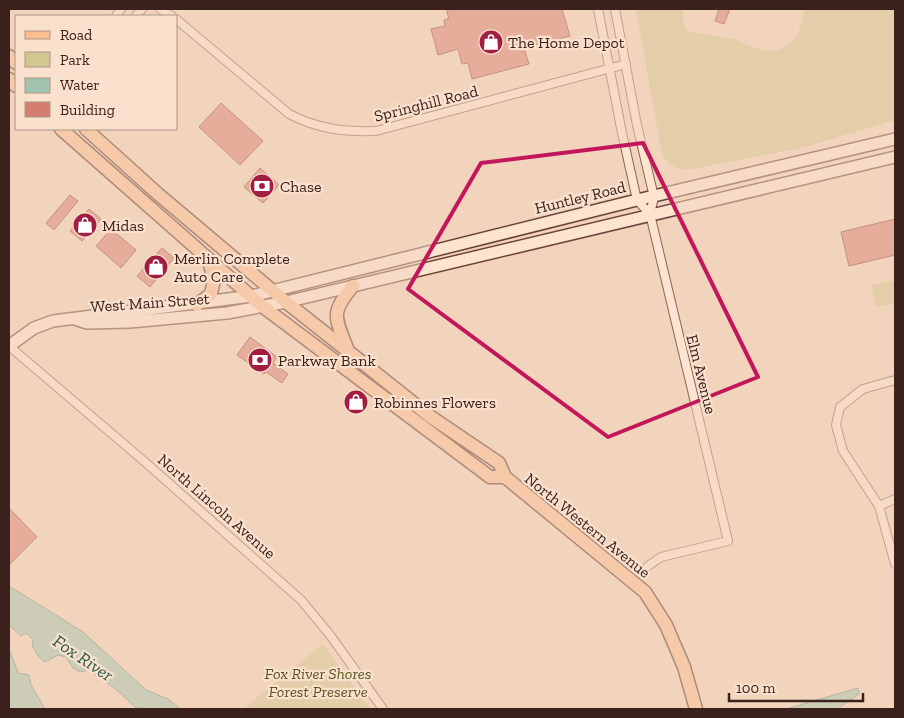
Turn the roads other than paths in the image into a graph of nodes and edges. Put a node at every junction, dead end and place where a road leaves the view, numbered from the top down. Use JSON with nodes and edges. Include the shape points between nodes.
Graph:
{"nodes":[{"id":1,"x":598,"y":9,"type":"edge"},
{"id":2,"x":615,"y":9,"type":"edge"},
{"id":3,"x":178,"y":21,"type":"edge"},
{"id":4,"x":626,"y":64,"type":"junction"},
{"id":5,"x":610,"y":69,"type":"junction"},
{"id":6,"x":62,"y":130,"type":"edge"},
{"id":7,"x":87,"y":130,"type":"edge"},
{"id":8,"x":895,"y":139,"type":"edge"},
{"id":9,"x":895,"y":157,"type":"edge"},
{"id":10,"x":654,"y":197,"type":"junction"},
{"id":11,"x":637,"y":200,"type":"junction"},
{"id":12,"x":650,"y":214,"type":"junction"},
{"id":13,"x":209,"y":261,"type":"junction"},
{"id":14,"x":354,"y":286,"type":"junction"},
{"id":15,"x":274,"y":292,"type":"junction"},
{"id":16,"x":252,"y":296,"type":"junction"},
{"id":17,"x":286,"y":302,"type":"junction"},
{"id":18,"x":197,"y":305,"type":"junction"},
{"id":19,"x":262,"y":306,"type":"junction"},
{"id":20,"x":75,"y":319,"type":"junction"},
{"id":21,"x":9,"y":346,"type":"edge"},
{"id":22,"x":347,"y":348,"type":"junction"},
{"id":23,"x":895,"y":380,"type":"edge"},
{"id":24,"x":505,"y":477,"type":"junction"},
{"id":25,"x":895,"y":499,"type":"edge"},
{"id":26,"x":879,"y":506,"type":"junction"},
{"id":27,"x":895,"y":564,"type":"edge"},
{"id":28,"x":648,"y":566,"type":"dead end"},
{"id":29,"x":383,"y":709,"type":"edge"},
{"id":30,"x":696,"y":709,"type":"edge"}],
"edges":[{"from":1,"to":5,"type":"street"},
{"from":2,"to":4,"type":"street","name":"Elm Avenue"},
{"from":3,"to":5,"type":"street","name":"Springhill Road","via":[[289,114],[306,123],[340,131],[376,131]]},
{"from":4,"to":5,"type":"street","name":"Springhill Road"},
{"from":4,"to":10,"type":"street","name":"Elm Avenue"},
{"from":5,"to":11,"type":"street"},
{"from":6,"to":13,"type":"main road","name":"North Western Avenue"},
{"from":7,"to":15,"type":"main road","name":"North Western Avenue"},
{"from":8,"to":10,"type":"street","name":"Huntley Road"},
{"from":9,"to":12,"type":"street","name":"Huntley Road"},
{"from":10,"to":11,"type":"street","name":"Huntley Road"},
{"from":10,"to":12,"type":"street","name":"Elm Avenue"},
{"from":11,"to":12,"type":"street","name":"Elm Avenue"},
{"from":11,"to":15,"type":"street","name":"Huntley Road"},
{"from":12,"to":14,"type":"street","name":"Huntley Road"},
{"from":12,"to":28,"type":"street","name":"Elm Avenue","via":[[728,541],[661,557]]},
{"from":13,"to":16,"type":"main road","name":"North Western Avenue"},
{"from":13,"to":18,"type":"main road","via":[[214,280],[211,294]]},
{"from":14,"to":17,"type":"street","name":"Huntley Road"},
{"from":14,"to":22,"type":"main road","via":[[338,304],[336,321]]},
{"from":15,"to":16,"type":"street","name":"West Main Street"},
{"from":15,"to":17,"type":"main road","name":"North Western Avenue"},
{"from":16,"to":18,"type":"street","name":"West Main Street"},
{"from":16,"to":19,"type":"main road","name":"North Western Avenue"},
{"from":17,"to":19,"type":"street","name":"West Main Street"},
{"from":17,"to":22,"type":"main road","name":"North Western Avenue"},
{"from":18,"to":20,"type":"street","name":"West Main Street","via":[[87,315]]},
{"from":19,"to":20,"type":"street","name":"West Main Street","via":[[228,313],[130,322],[87,323]]},
{"from":19,"to":24,"type":"main road","name":"North Western Avenue","via":[[490,477]]},
{"from":20,"to":21,"type":"street","name":"West Main Street","via":[[44,324]]},
{"from":21,"to":29,"type":"street","name":"North Lincoln Avenue","via":[[301,600]]},
{"from":22,"to":24,"type":"main road","name":"North Western Avenue","via":[[431,417],[499,463]]},
{"from":23,"to":26,"type":"street","via":[[863,389],[840,407],[836,425],[843,452]]},
{"from":24,"to":30,"type":"main road","name":"North Western Avenue","via":[[645,592],[666,625],[684,667]]},
{"from":25,"to":26,"type":"street"},
{"from":26,"to":27,"type":"street"}]}
